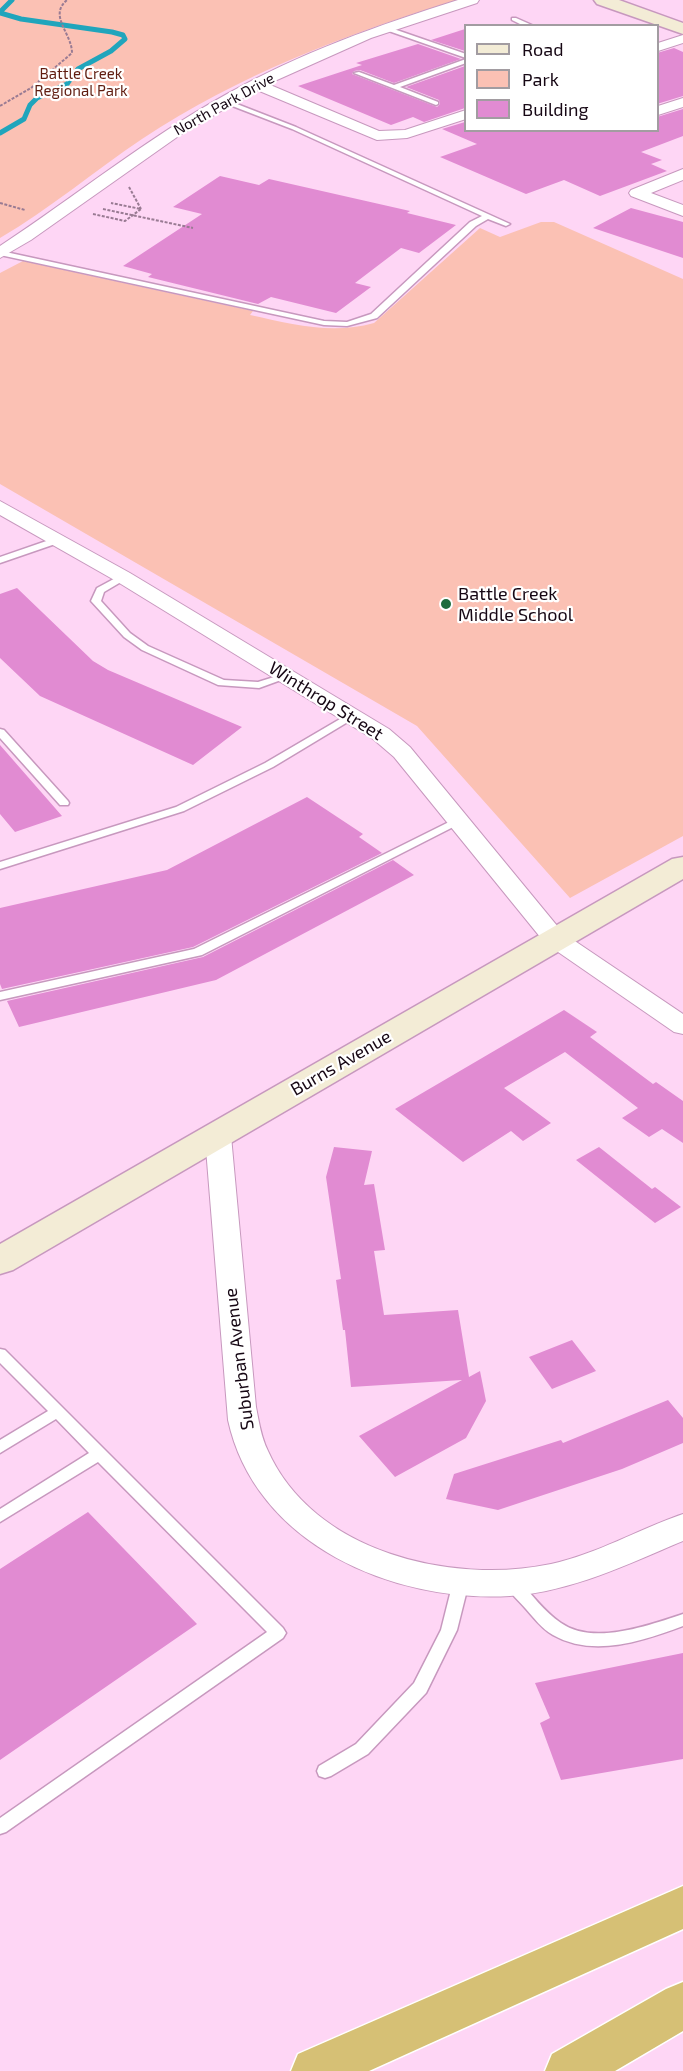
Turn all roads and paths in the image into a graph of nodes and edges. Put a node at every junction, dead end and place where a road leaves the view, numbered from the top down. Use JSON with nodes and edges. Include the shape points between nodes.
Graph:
{"nodes":[{"id":1,"x":67,"y":0,"type":"edge"},
{"id":2,"x":472,"y":0,"type":"edge"},
{"id":3,"x":603,"y":0,"type":"edge"},
{"id":4,"x":514,"y":20,"type":"dead end"},
{"id":5,"x":525,"y":24,"type":"edge"},
{"id":6,"x":385,"y":28,"type":"junction"},
{"id":7,"x":683,"y":29,"type":"edge"},
{"id":8,"x":683,"y":39,"type":"edge"},
{"id":9,"x":659,"y":46,"type":"edge"},
{"id":10,"x":464,"y":56,"type":"edge"},
{"id":11,"x":464,"y":61,"type":"edge"},
{"id":12,"x":357,"y":73,"type":"dead end"},
{"id":13,"x":256,"y":84,"type":"junction"},
{"id":14,"x":393,"y":87,"type":"junction"},
{"id":15,"x":224,"y":101,"type":"junction"},
{"id":16,"x":683,"y":102,"type":"edge"},
{"id":17,"x":436,"y":103,"type":"dead end"},
{"id":18,"x":0,"y":106,"type":"edge"},
{"id":19,"x":659,"y":110,"type":"edge"},
{"id":20,"x":464,"y":114,"type":"edge"},
{"id":21,"x":683,"y":174,"type":"edge"},
{"id":22,"x":127,"y":185,"type":"dead end"},
{"id":23,"x":104,"y":201,"type":"dead end"},
{"id":24,"x":0,"y":203,"type":"edge"},
{"id":25,"x":141,"y":209,"type":"junction"},
{"id":26,"x":30,"y":211,"type":"dead end"},
{"id":27,"x":112,"y":211,"type":"dead end"},
{"id":28,"x":683,"y":212,"type":"edge"},
{"id":29,"x":88,"y":213,"type":"dead end"},
{"id":30,"x":133,"y":215,"type":"junction"},
{"id":31,"x":487,"y":216,"type":"junction"},
{"id":32,"x":506,"y":224,"type":"dead end"},
{"id":33,"x":193,"y":228,"type":"dead end"},
{"id":34,"x":0,"y":253,"type":"edge"},
{"id":35,"x":0,"y":507,"type":"edge"},
{"id":36,"x":58,"y":540,"type":"junction"},
{"id":37,"x":0,"y":560,"type":"edge"},
{"id":38,"x":123,"y":577,"type":"junction"},
{"id":39,"x":287,"y":676,"type":"junction"},
{"id":40,"x":352,"y":715,"type":"junction"},
{"id":41,"x":0,"y":732,"type":"edge"},
{"id":42,"x":64,"y":803,"type":"dead end"},
{"id":43,"x":459,"y":820,"type":"junction"},
{"id":44,"x":0,"y":866,"type":"edge"},
{"id":45,"x":683,"y":866,"type":"edge"},
{"id":46,"x":554,"y":939,"type":"junction"},
{"id":47,"x":0,"y":996,"type":"edge"},
{"id":48,"x":683,"y":1026,"type":"edge"},
{"id":49,"x":218,"y":1136,"type":"junction"},
{"id":50,"x":2,"y":1256,"type":"edge"},
{"id":51,"x":0,"y":1354,"type":"edge"},
{"id":52,"x":57,"y":1412,"type":"junction"},
{"id":53,"x":0,"y":1447,"type":"edge"},
{"id":54,"x":99,"y":1454,"type":"junction"},
{"id":55,"x":0,"y":1516,"type":"edge"},
{"id":56,"x":683,"y":1527,"type":"edge"},
{"id":57,"x":461,"y":1582,"type":"junction"},
{"id":58,"x":511,"y":1583,"type":"junction"},
{"id":59,"x":683,"y":1620,"type":"edge"},
{"id":60,"x":325,"y":1771,"type":"dead end"},
{"id":61,"x":0,"y":1827,"type":"edge"},
{"id":62,"x":683,"y":1907,"type":"edge"},
{"id":63,"x":683,"y":2005,"type":"edge"},
{"id":64,"x":315,"y":2071,"type":"edge"},
{"id":65,"x":569,"y":2071,"type":"edge"}],
"edges":[{"from":1,"to":18,"type":"path","via":[[60,6],[58,16],[72,42],[72,53],[31,88]]},
{"from":2,"to":6,"type":"street","name":"North Park Drive"},
{"from":3,"to":7,"type":"street"},
{"from":4,"to":5,"type":"lane"},
{"from":6,"to":10,"type":"lane"},
{"from":6,"to":13,"type":"street","name":"North Park Drive"},
{"from":8,"to":9,"type":"street"},
{"from":11,"to":14,"type":"lane"},
{"from":12,"to":14,"type":"lane"},
{"from":13,"to":15,"type":"street","name":"North Park Drive"},
{"from":13,"to":20,"type":"street","via":[[377,136],[407,134]]},
{"from":14,"to":17,"type":"lane"},
{"from":15,"to":31,"type":"lane","via":[[294,128]]},
{"from":15,"to":34,"type":"street","name":"North Park Drive","via":[[170,134]]},
{"from":16,"to":19,"type":"street"},
{"from":21,"to":28,"type":"street","via":[[637,193]]},
{"from":22,"to":25,"type":"path"},
{"from":23,"to":25,"type":"path"},
{"from":24,"to":26,"type":"path"},
{"from":25,"to":30,"type":"path"},
{"from":27,"to":30,"type":"path"},
{"from":29,"to":30,"type":"path","via":[[125,221]]},
{"from":30,"to":33,"type":"path"},
{"from":31,"to":32,"type":"lane"},
{"from":31,"to":34,"type":"lane","via":[[374,316],[347,324],[324,323]]},
{"from":35,"to":36,"type":"street","name":"Winthrop Street"},
{"from":36,"to":37,"type":"lane"},
{"from":36,"to":38,"type":"street","name":"Winthrop Street"},
{"from":38,"to":39,"type":"street","name":"Winthrop Street"},
{"from":38,"to":39,"type":"lane","via":[[100,590],[96,601],[127,635],[146,648],[222,683],[259,684]]},
{"from":39,"to":40,"type":"street","name":"Winthrop Street"},
{"from":40,"to":43,"type":"street","name":"Winthrop Street","via":[[402,752]]},
{"from":40,"to":44,"type":"lane","via":[[268,765],[180,809]]},
{"from":41,"to":42,"type":"lane"},
{"from":43,"to":46,"type":"street","name":"Winthrop Street"},
{"from":43,"to":47,"type":"lane","via":[[198,952]]},
{"from":45,"to":46,"type":"street","name":"Burns Avenue"},
{"from":46,"to":48,"type":"street","name":"Winthrop Street"},
{"from":46,"to":49,"type":"street","name":"Burns Avenue"},
{"from":49,"to":50,"type":"street","name":"Burns Avenue"},
{"from":49,"to":57,"type":"street","name":"Suburban Avenue","via":[[241,1407],[256,1460],[279,1496],[313,1528],[344,1548],[379,1565],[430,1579]]},
{"from":51,"to":52,"type":"lane"},
{"from":52,"to":53,"type":"lane"},
{"from":52,"to":54,"type":"lane"},
{"from":54,"to":55,"type":"lane"},
{"from":54,"to":61,"type":"lane","via":[[278,1633]]},
{"from":56,"to":58,"type":"street","name":"Suburban Avenue","via":[[551,1577]]},
{"from":57,"to":58,"type":"street","name":"Suburban Avenue"},
{"from":57,"to":60,"type":"lane","via":[[449,1630],[420,1688],[362,1749]]},
{"from":58,"to":59,"type":"lane","via":[[558,1630],[587,1640],[644,1635]]},
{"from":62,"to":64,"type":"highway"},
{"from":63,"to":65,"type":"highway"}]}
